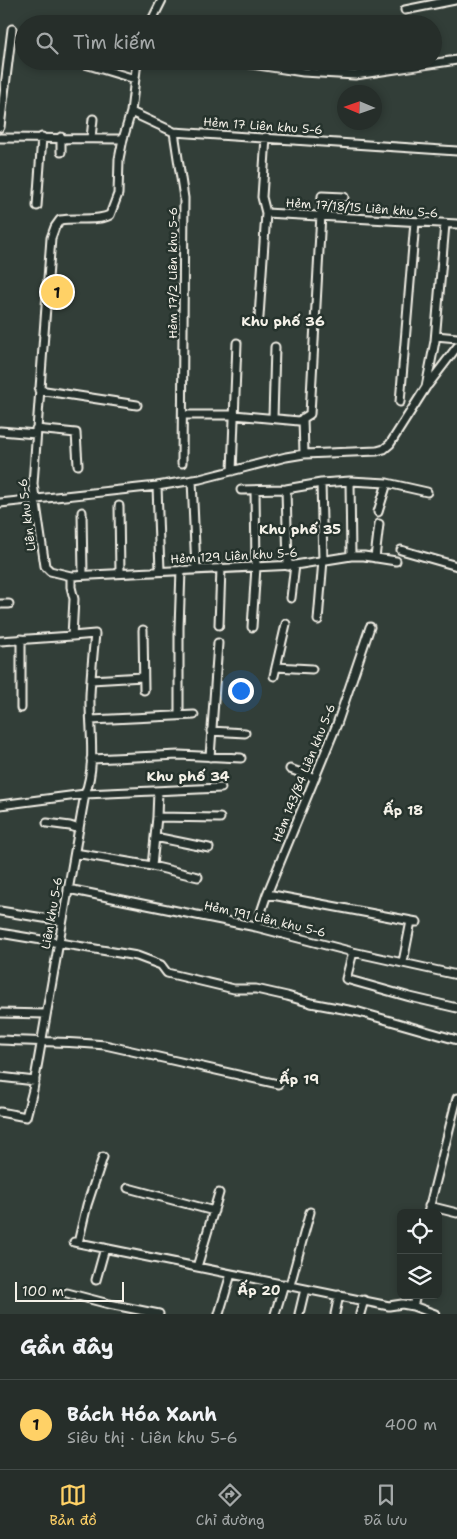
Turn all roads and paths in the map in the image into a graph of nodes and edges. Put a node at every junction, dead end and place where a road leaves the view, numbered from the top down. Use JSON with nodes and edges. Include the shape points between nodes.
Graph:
{"nodes":[{"id":1,"x":162,"y":0,"type":"edge"},
{"id":2,"x":455,"y":0,"type":"edge"},
{"id":3,"x":405,"y":10,"type":"dead end"},
{"id":4,"x":154,"y":15,"type":"edge"},
{"id":5,"x":12,"y":29,"type":"dead end"},
{"id":6,"x":457,"y":60,"type":"edge"},
{"id":7,"x":442,"y":62,"type":"edge"},
{"id":8,"x":105,"y":70,"type":"edge"},
{"id":9,"x":136,"y":70,"type":"edge"},
{"id":10,"x":290,"y":70,"type":"edge"},
{"id":11,"x":389,"y":70,"type":"edge"},
{"id":12,"x":135,"y":79,"type":"junction"},
{"id":13,"x":131,"y":112,"type":"junction"},
{"id":14,"x":93,"y":119,"type":"dead end"},
{"id":15,"x":0,"y":127,"type":"edge"},
{"id":16,"x":174,"y":132,"type":"junction"},
{"id":17,"x":42,"y":137,"type":"junction"},
{"id":18,"x":61,"y":137,"type":"junction"},
{"id":19,"x":266,"y":137,"type":"junction"},
{"id":20,"x":0,"y":138,"type":"edge"},
{"id":21,"x":92,"y":138,"type":"junction"},
{"id":22,"x":122,"y":139,"type":"junction"},
{"id":23,"x":457,"y":150,"type":"edge"},
{"id":24,"x":60,"y":152,"type":"dead end"},
{"id":25,"x":344,"y":197,"type":"dead end"},
{"id":26,"x":37,"y":206,"type":"dead end"},
{"id":27,"x":266,"y":213,"type":"junction"},
{"id":28,"x":320,"y":217,"type":"junction"},
{"id":29,"x":415,"y":222,"type":"junction"},
{"id":30,"x":445,"y":224,"type":"junction"},
{"id":31,"x":457,"y":224,"type":"edge"},
{"id":32,"x":259,"y":317,"type":"dead end"},
{"id":33,"x":436,"y":336,"type":"junction"},
{"id":34,"x":457,"y":338,"type":"edge"},
{"id":35,"x":237,"y":343,"type":"dead end"},
{"id":36,"x":275,"y":347,"type":"dead end"},
{"id":37,"x":457,"y":347,"type":"edge"},
{"id":38,"x":426,"y":387,"type":"junction"},
{"id":39,"x":39,"y":390,"type":"junction"},
{"id":40,"x":400,"y":402,"type":"dead end"},
{"id":41,"x":137,"y":406,"type":"dead end"},
{"id":42,"x":183,"y":415,"type":"junction"},
{"id":43,"x":234,"y":415,"type":"junction"},
{"id":44,"x":306,"y":416,"type":"junction"},
{"id":45,"x":273,"y":418,"type":"junction"},
{"id":46,"x":0,"y":431,"type":"edge"},
{"id":47,"x":36,"y":432,"type":"junction"},
{"id":48,"x":304,"y":454,"type":"junction"},
{"id":49,"x":182,"y":463,"type":"dead end"},
{"id":50,"x":78,"y":465,"type":"dead end"},
{"id":51,"x":232,"y":471,"type":"junction"},
{"id":52,"x":192,"y":480,"type":"junction"},
{"id":53,"x":350,"y":481,"type":"junction"},
{"id":54,"x":321,"y":483,"type":"junction"},
{"id":55,"x":387,"y":483,"type":"junction"},
{"id":56,"x":157,"y":486,"type":"junction"},
{"id":57,"x":286,"y":489,"type":"junction"},
{"id":58,"x":241,"y":490,"type":"dead end"},
{"id":59,"x":255,"y":490,"type":"junction"},
{"id":60,"x":427,"y":492,"type":"dead end"},
{"id":61,"x":35,"y":499,"type":"junction"},
{"id":62,"x":0,"y":503,"type":"edge"},
{"id":63,"x":119,"y":506,"type":"dead end"},
{"id":64,"x":82,"y":512,"type":"dead end"},
{"id":65,"x":378,"y":512,"type":"dead end"},
{"id":66,"x":379,"y":524,"type":"dead end"},
{"id":67,"x":401,"y":550,"type":"dead end"},
{"id":68,"x":351,"y":556,"type":"junction"},
{"id":69,"x":376,"y":558,"type":"junction"},
{"id":70,"x":323,"y":560,"type":"junction"},
{"id":71,"x":396,"y":561,"type":"dead end"},
{"id":72,"x":291,"y":565,"type":"junction"},
{"id":73,"x":457,"y":566,"type":"edge"},
{"id":74,"x":256,"y":567,"type":"junction"},
{"id":75,"x":221,"y":568,"type":"junction"},
{"id":76,"x":182,"y":570,"type":"junction"},
{"id":77,"x":196,"y":570,"type":"junction"},
{"id":78,"x":160,"y":571,"type":"junction"},
{"id":79,"x":120,"y":573,"type":"junction"},
{"id":80,"x":83,"y":575,"type":"junction"},
{"id":81,"x":71,"y":576,"type":"junction"},
{"id":82,"x":291,"y":598,"type":"dead end"},
{"id":83,"x":0,"y":604,"type":"edge"},
{"id":84,"x":9,"y":604,"type":"dead end"},
{"id":85,"x":318,"y":620,"type":"dead end"},
{"id":86,"x":286,"y":624,"type":"dead end"},
{"id":87,"x":219,"y":625,"type":"dead end"},
{"id":88,"x":252,"y":627,"type":"dead end"},
{"id":89,"x":370,"y":627,"type":"dead end"},
{"id":90,"x":143,"y":630,"type":"dead end"},
{"id":91,"x":72,"y":636,"type":"junction"},
{"id":92,"x":20,"y":639,"type":"junction"},
{"id":93,"x":0,"y":641,"type":"edge"},
{"id":94,"x":218,"y":643,"type":"dead end"},
{"id":95,"x":276,"y":667,"type":"junction"},
{"id":96,"x":312,"y":669,"type":"dead end"},
{"id":97,"x":274,"y":676,"type":"dead end"},
{"id":98,"x":143,"y":677,"type":"junction"},
{"id":99,"x":91,"y":680,"type":"junction"},
{"id":100,"x":144,"y":690,"type":"dead end"},
{"id":101,"x":21,"y":708,"type":"dead end"},
{"id":102,"x":179,"y":715,"type":"junction"},
{"id":103,"x":194,"y":715,"type":"dead end"},
{"id":104,"x":91,"y":720,"type":"junction"},
{"id":105,"x":211,"y":731,"type":"junction"},
{"id":106,"x":245,"y":733,"type":"dead end"},
{"id":107,"x":210,"y":757,"type":"junction"},
{"id":108,"x":241,"y":758,"type":"dead end"},
{"id":109,"x":91,"y":759,"type":"junction"},
{"id":110,"x":290,"y":769,"type":"dead end"},
{"id":111,"x":315,"y":778,"type":"junction"},
{"id":112,"x":221,"y":788,"type":"dead end"},
{"id":113,"x":158,"y":791,"type":"junction"},
{"id":114,"x":85,"y":794,"type":"junction"},
{"id":115,"x":0,"y":805,"type":"edge"},
{"id":116,"x":158,"y":817,"type":"junction"},
{"id":117,"x":220,"y":818,"type":"dead end"},
{"id":118,"x":47,"y":823,"type":"dead end"},
{"id":119,"x":79,"y":829,"type":"junction"},
{"id":120,"x":156,"y":837,"type":"junction"},
{"id":121,"x":209,"y":848,"type":"dead end"},
{"id":122,"x":75,"y":853,"type":"junction"},
{"id":123,"x":152,"y":866,"type":"junction"},
{"id":124,"x":198,"y":877,"type":"dead end"},
{"id":125,"x":68,"y":889,"type":"junction"},
{"id":126,"x":267,"y":894,"type":"junction"},
{"id":127,"x":0,"y":911,"type":"edge"},
{"id":128,"x":62,"y":920,"type":"junction"},
{"id":129,"x":256,"y":927,"type":"junction"},
{"id":130,"x":0,"y":933,"type":"edge"},
{"id":131,"x":58,"y":943,"type":"junction"},
{"id":132,"x":353,"y":952,"type":"junction"},
{"id":133,"x":403,"y":962,"type":"junction"},
{"id":134,"x":457,"y":975,"type":"edge"},
{"id":135,"x":457,"y":1008,"type":"edge"},
{"id":136,"x":0,"y":1013,"type":"edge"},
{"id":137,"x":46,"y":1014,"type":"junction"},
{"id":138,"x":0,"y":1040,"type":"edge"},
{"id":139,"x":457,"y":1040,"type":"edge"},
{"id":140,"x":41,"y":1043,"type":"junction"},
{"id":141,"x":0,"y":1077,"type":"edge"},
{"id":142,"x":35,"y":1081,"type":"junction"},
{"id":143,"x":278,"y":1084,"type":"dead end"},
{"id":144,"x":457,"y":1098,"type":"edge"},
{"id":145,"x":0,"y":1112,"type":"edge"},
{"id":146,"x":103,"y":1157,"type":"dead end"},
{"id":147,"x":128,"y":1188,"type":"dead end"},
{"id":148,"x":219,"y":1193,"type":"dead end"},
{"id":149,"x":429,"y":1209,"type":"edge"},
{"id":150,"x":214,"y":1211,"type":"junction"},
{"id":151,"x":442,"y":1211,"type":"edge"},
{"id":152,"x":310,"y":1212,"type":"dead end"},
{"id":153,"x":457,"y":1213,"type":"edge"},
{"id":154,"x":105,"y":1248,"type":"junction"},
{"id":155,"x":197,"y":1267,"type":"junction"},
{"id":156,"x":231,"y":1274,"type":"junction"},
{"id":157,"x":96,"y":1280,"type":"dead end"},
{"id":158,"x":287,"y":1285,"type":"junction"},
{"id":159,"x":305,"y":1289,"type":"junction"},
{"id":160,"x":67,"y":1293,"type":"dead end"},
{"id":161,"x":339,"y":1295,"type":"junction"},
{"id":162,"x":415,"y":1299,"type":"edge"},
{"id":163,"x":364,"y":1300,"type":"junction"},
{"id":164,"x":413,"y":1306,"type":"junction"},
{"id":165,"x":159,"y":1314,"type":"edge"},
{"id":166,"x":219,"y":1314,"type":"edge"},
{"id":167,"x":275,"y":1314,"type":"edge"},
{"id":168,"x":299,"y":1314,"type":"edge"},
{"id":169,"x":335,"y":1314,"type":"edge"},
{"id":170,"x":360,"y":1314,"type":"edge"},
{"id":171,"x":435,"y":1314,"type":"edge"}],
"edges":[{"from":1,"to":4,"type":"street"},
{"from":2,"to":3,"type":"street"},
{"from":5,"to":15,"type":"street"},
{"from":6,"to":7,"type":"street"},
{"from":8,"to":12,"type":"street"},
{"from":9,"to":12,"type":"street","name":"Liên khu 5-6"},
{"from":10,"to":11,"type":"street","via":[[355,75]]},
{"from":12,"to":13,"type":"street","name":"Liên khu 5-6"},
{"from":13,"to":16,"type":"street","name":"Hẻm 17 Liên khu 5-6"},
{"from":13,"to":22,"type":"street","name":"Liên khu 5-6"},
{"from":14,"to":21,"type":"street"},
{"from":16,"to":19,"type":"street","name":"Hẻm 17 Liên khu 5-6"},
{"from":16,"to":42,"type":"street","name":"Hẻm 17/2 Liên khu 5-6","via":[[184,198]]},
{"from":17,"to":18,"type":"street"},
{"from":17,"to":20,"type":"street"},
{"from":17,"to":26,"type":"street"},
{"from":18,"to":21,"type":"street"},
{"from":18,"to":24,"type":"street"},
{"from":19,"to":23,"type":"street","name":"Hẻm 17 Liên khu 5-6"},
{"from":19,"to":27,"type":"street","via":[[262,197]]},
{"from":21,"to":22,"type":"street"},
{"from":22,"to":39,"type":"street","name":"Liên khu 5-6","via":[[118,194],[110,215],[60,220],[51,238]]},
{"from":25,"to":28,"type":"street","via":[[322,196]]},
{"from":27,"to":28,"type":"street","name":"Hẻm 17/18/15 Liên khu 5-6"},
{"from":27,"to":32,"type":"street"},
{"from":28,"to":29,"type":"street","name":"Hẻm 17/18/15 Liên khu 5-6"},
{"from":28,"to":44,"type":"street"},
{"from":29,"to":30,"type":"street","name":"Hẻm 17/18/15 Liên khu 5-6"},
{"from":29,"to":40,"type":"street"},
{"from":30,"to":31,"type":"street","name":"Hẻm 17/18/15 Liên khu 5-6"},
{"from":30,"to":33,"type":"street"},
{"from":33,"to":34,"type":"street"},
{"from":33,"to":38,"type":"street"},
{"from":35,"to":43,"type":"street"},
{"from":36,"to":45,"type":"street"},
{"from":37,"to":38,"type":"street"},
{"from":38,"to":48,"type":"street","via":[[384,449]]},
{"from":39,"to":41,"type":"street"},
{"from":39,"to":47,"type":"street","name":"Liên khu 5-6"},
{"from":42,"to":43,"type":"street"},
{"from":42,"to":49,"type":"street","name":"Hẻm 17/2 Liên khu 5-6"},
{"from":43,"to":45,"type":"street"},
{"from":43,"to":51,"type":"street"},
{"from":44,"to":45,"type":"street","via":[[299,421]]},
{"from":44,"to":48,"type":"street"},
{"from":46,"to":47,"type":"street"},
{"from":47,"to":50,"type":"street","via":[[76,433]]},
{"from":47,"to":61,"type":"street","name":"Liên khu 5-6"},
{"from":48,"to":51,"type":"street"},
{"from":51,"to":52,"type":"street"},
{"from":52,"to":56,"type":"street"},
{"from":52,"to":77,"type":"street"},
{"from":53,"to":54,"type":"street"},
{"from":53,"to":55,"type":"street"},
{"from":53,"to":68,"type":"street"},
{"from":54,"to":57,"type":"street"},
{"from":54,"to":70,"type":"street"},
{"from":55,"to":60,"type":"street"},
{"from":55,"to":65,"type":"street"},
{"from":56,"to":61,"type":"street"},
{"from":56,"to":78,"type":"street"},
{"from":57,"to":59,"type":"street"},
{"from":57,"to":72,"type":"street"},
{"from":58,"to":59,"type":"street"},
{"from":59,"to":74,"type":"street"},
{"from":61,"to":62,"type":"street"},
{"from":61,"to":81,"type":"street","name":"Liên khu 5-6","via":[[45,566],[50,571]]},
{"from":63,"to":79,"type":"street"},
{"from":64,"to":80,"type":"street"},
{"from":66,"to":69,"type":"street"},
{"from":67,"to":73,"type":"street"},
{"from":68,"to":69,"type":"street","name":"Hẻm 129 Liên khu 5-6"},
{"from":68,"to":70,"type":"street","name":"Hẻm 129 Liên khu 5-6"},
{"from":69,"to":71,"type":"street","name":"Hẻm 129 Liên khu 5-6"},
{"from":70,"to":72,"type":"street","name":"Hẻm 129 Liên khu 5-6"},
{"from":70,"to":85,"type":"street"},
{"from":72,"to":74,"type":"street","name":"Hẻm 129 Liên khu 5-6"},
{"from":72,"to":82,"type":"street"},
{"from":74,"to":75,"type":"street","name":"Hẻm 129 Liên khu 5-6"},
{"from":74,"to":88,"type":"street"},
{"from":75,"to":77,"type":"street","name":"Hẻm 129 Liên khu 5-6"},
{"from":75,"to":87,"type":"street"},
{"from":76,"to":77,"type":"street","name":"Hẻm 129 Liên khu 5-6"},
{"from":76,"to":78,"type":"street","name":"Hẻm 129 Liên khu 5-6"},
{"from":76,"to":102,"type":"street"},
{"from":78,"to":79,"type":"street","name":"Hẻm 129 Liên khu 5-6"},
{"from":79,"to":80,"type":"street","name":"Hẻm 129 Liên khu 5-6"},
{"from":80,"to":81,"type":"street","name":"Hẻm 129 Liên khu 5-6"},
{"from":81,"to":91,"type":"street","via":[[74,599]]},
{"from":83,"to":84,"type":"street"},
{"from":86,"to":95,"type":"street"},
{"from":89,"to":111,"type":"street","name":"Hẻm 143/84 Liên khu 5-6"},
{"from":90,"to":98,"type":"street"},
{"from":91,"to":92,"type":"street"},
{"from":91,"to":99,"type":"street","name":"Liên khu 5-6","via":[[95,634]]},
{"from":92,"to":93,"type":"street"},
{"from":92,"to":101,"type":"street"},
{"from":94,"to":105,"type":"street"},
{"from":95,"to":96,"type":"street"},
{"from":95,"to":97,"type":"street"},
{"from":98,"to":99,"type":"street"},
{"from":98,"to":100,"type":"street"},
{"from":99,"to":104,"type":"street","name":"Liên khu 5-6"},
{"from":102,"to":103,"type":"street"},
{"from":102,"to":104,"type":"street"},
{"from":104,"to":109,"type":"street","name":"Liên khu 5-6"},
{"from":105,"to":106,"type":"street"},
{"from":105,"to":107,"type":"street"},
{"from":107,"to":108,"type":"street"},
{"from":107,"to":109,"type":"street","via":[[179,755]]},
{"from":109,"to":114,"type":"street","name":"Liên khu 5-6"},
{"from":110,"to":111,"type":"street"},
{"from":111,"to":126,"type":"street","name":"Hẻm 143/84 Liên khu 5-6"},
{"from":112,"to":113,"type":"street"},
{"from":113,"to":114,"type":"street"},
{"from":113,"to":116,"type":"street"},
{"from":114,"to":115,"type":"street"},
{"from":114,"to":119,"type":"street","name":"Liên khu 5-6"},
{"from":116,"to":117,"type":"street"},
{"from":116,"to":120,"type":"street"},
{"from":118,"to":119,"type":"street"},
{"from":119,"to":122,"type":"street","name":"Liên khu 5-6"},
{"from":120,"to":121,"type":"street"},
{"from":120,"to":123,"type":"street"},
{"from":122,"to":123,"type":"street"},
{"from":122,"to":125,"type":"street","name":"Liên khu 5-6"},
{"from":123,"to":124,"type":"street"},
{"from":125,"to":128,"type":"street","name":"Liên khu 5-6"},
{"from":125,"to":129,"type":"street","name":"Hẻm 191 Liên khu 5-6"},
{"from":126,"to":129,"type":"street","name":"Hẻm 143/84 Liên khu 5-6"},
{"from":126,"to":133,"type":"street","via":[[414,921]]},
{"from":127,"to":128,"type":"street"},
{"from":128,"to":131,"type":"street","name":"Liên khu 5-6"},
{"from":129,"to":132,"type":"street","name":"Hẻm 191 Liên khu 5-6"},
{"from":130,"to":131,"type":"street"},
{"from":131,"to":137,"type":"street","name":"Liên khu 5-6"},
{"from":131,"to":139,"type":"street","via":[[137,956],[161,965],[167,974],[234,989],[256,989],[359,1012]]},
{"from":132,"to":133,"type":"street","name":"Hẻm 191 Liên khu 5-6"},
{"from":132,"to":135,"type":"street","via":[[346,980]]},
{"from":133,"to":134,"type":"street","name":"Hẻm 191 Liên khu 5-6"},
{"from":136,"to":137,"type":"street"},
{"from":137,"to":140,"type":"street","name":"Liên khu 5-6"},
{"from":138,"to":140,"type":"street"},
{"from":140,"to":142,"type":"street","name":"Liên khu 5-6"},
{"from":140,"to":143,"type":"street","via":[[105,1045]]},
{"from":141,"to":142,"type":"street"},
{"from":142,"to":145,"type":"street","name":"Liên khu 5-6","via":[[26,1117]]},
{"from":144,"to":149,"type":"street"},
{"from":146,"to":154,"type":"street","via":[[76,1242]]},
{"from":147,"to":150,"type":"street"},
{"from":148,"to":150,"type":"street"},
{"from":150,"to":155,"type":"street"},
{"from":151,"to":153,"type":"street"},
{"from":152,"to":158,"type":"street"},
{"from":154,"to":155,"type":"street"},
{"from":154,"to":157,"type":"street"},
{"from":155,"to":156,"type":"street"},
{"from":156,"to":158,"type":"street"},
{"from":156,"to":166,"type":"street"},
{"from":158,"to":159,"type":"street"},
{"from":158,"to":167,"type":"street"},
{"from":159,"to":161,"type":"street"},
{"from":159,"to":168,"type":"street"},
{"from":160,"to":165,"type":"street"},
{"from":161,"to":163,"type":"street"},
{"from":161,"to":169,"type":"street"},
{"from":162,"to":164,"type":"street"},
{"from":163,"to":164,"type":"street","via":[[390,1306]]},
{"from":163,"to":170,"type":"street"},
{"from":164,"to":171,"type":"street"}]}
